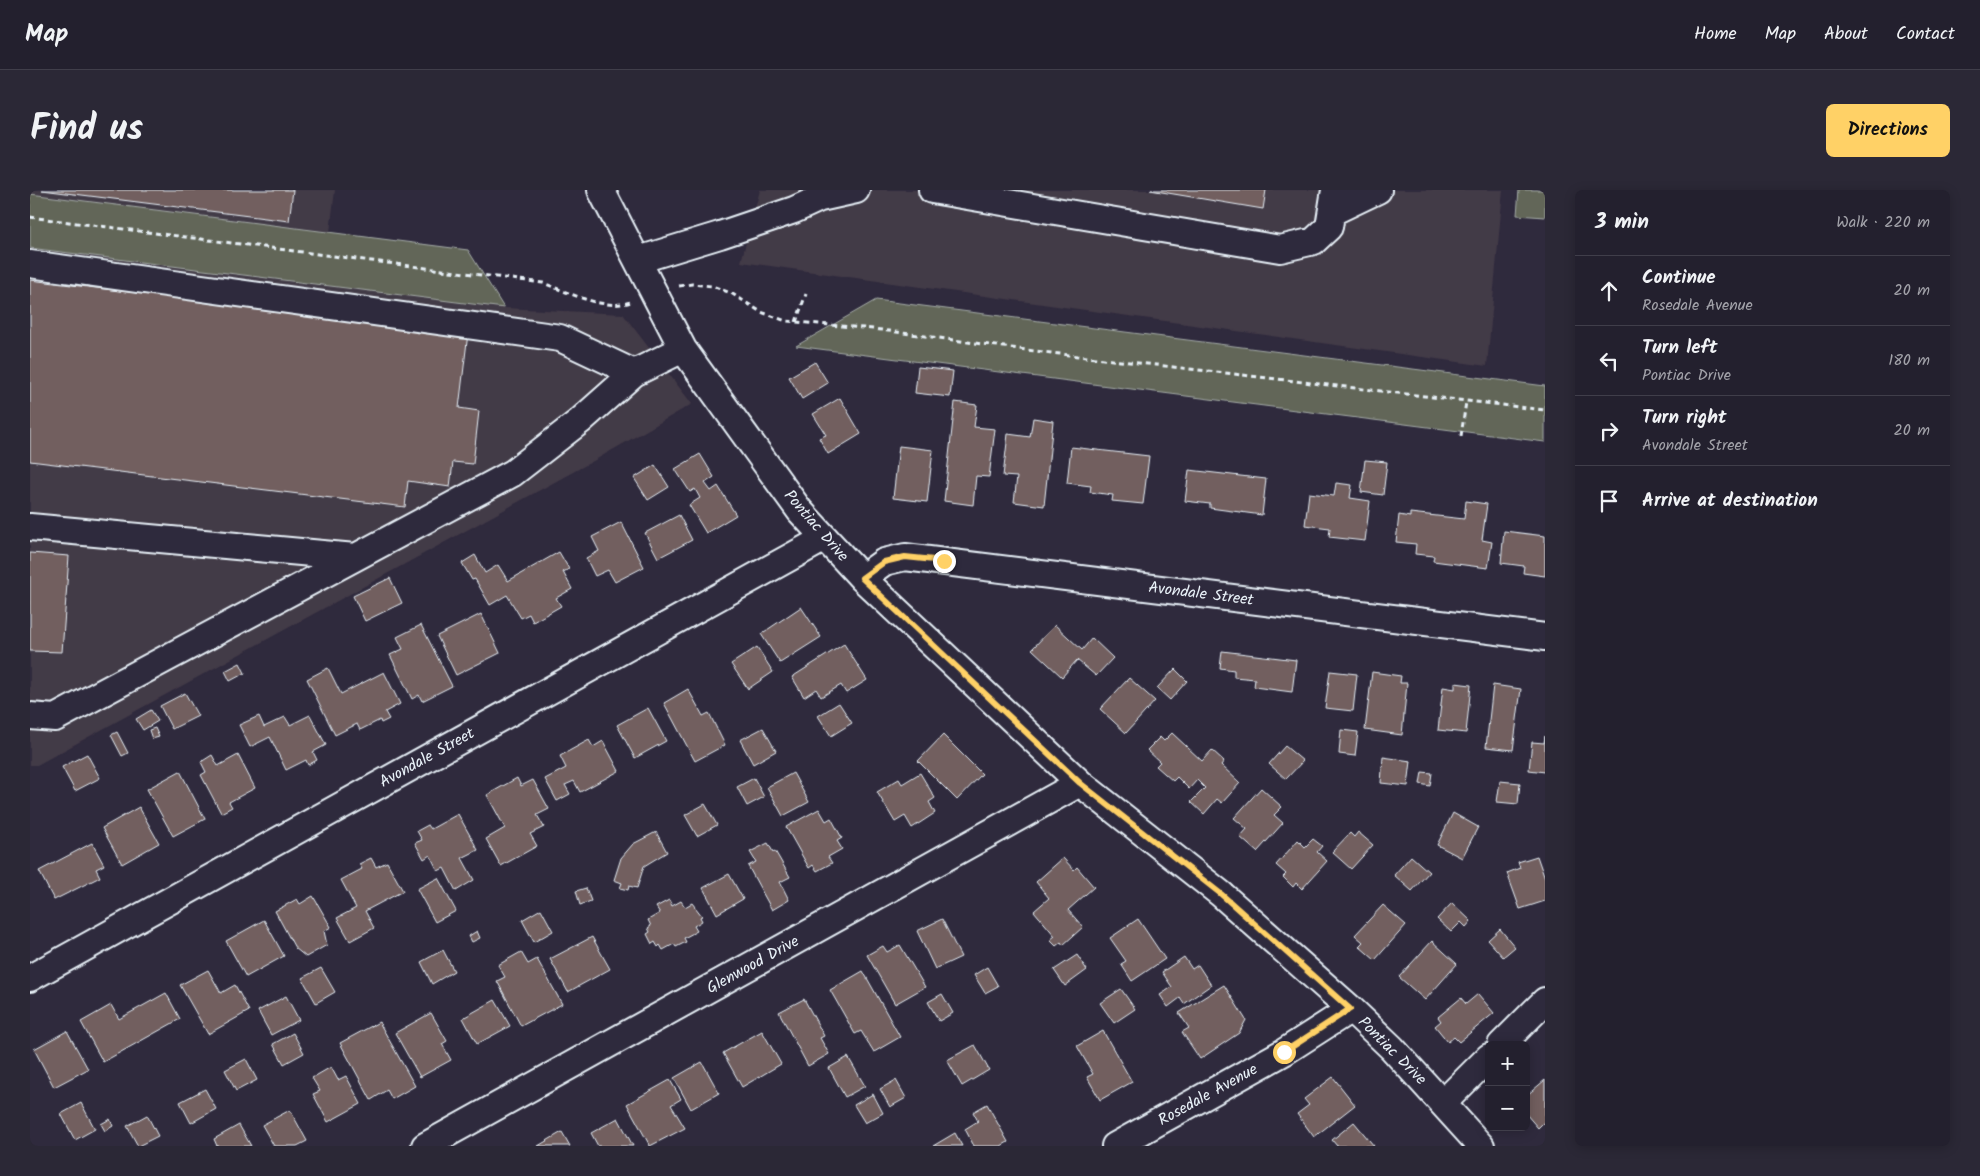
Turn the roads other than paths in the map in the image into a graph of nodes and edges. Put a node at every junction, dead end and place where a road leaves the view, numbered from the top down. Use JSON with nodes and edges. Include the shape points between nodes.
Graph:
{"nodes":[{"id":1,"x":601,"y":190,"type":"edge"},
{"id":2,"x":856,"y":190,"type":"edge"},
{"id":3,"x":932,"y":190,"type":"edge"},
{"id":4,"x":1378,"y":190,"type":"edge"},
{"id":5,"x":797,"y":200,"type":"edge"},
{"id":6,"x":1048,"y":200,"type":"edge"},
{"id":7,"x":1333,"y":201,"type":"edge"},
{"id":8,"x":638,"y":260,"type":"junction"},
{"id":9,"x":30,"y":264,"type":"edge"},
{"id":10,"x":683,"y":349,"type":"junction"},
{"id":11,"x":634,"y":373,"type":"junction"},
{"id":12,"x":30,"y":527,"type":"edge"},
{"id":13,"x":824,"y":538,"type":"junction"},
{"id":14,"x":355,"y":557,"type":"junction"},
{"id":15,"x":862,"y":578,"type":"junction"},
{"id":16,"x":1545,"y":637,"type":"edge"},
{"id":17,"x":30,"y":716,"type":"edge"},
{"id":18,"x":1080,"y":783,"type":"junction"},
{"id":19,"x":30,"y":978,"type":"edge"},
{"id":20,"x":1545,"y":1002,"type":"edge"},
{"id":21,"x":1350,"y":1009,"type":"junction"},
{"id":22,"x":1505,"y":1041,"type":"edge"},
{"id":23,"x":1485,"y":1061,"type":"edge"},
{"id":24,"x":1443,"y":1104,"type":"junction"},
{"id":25,"x":425,"y":1146,"type":"edge"},
{"id":26,"x":1115,"y":1146,"type":"edge"},
{"id":27,"x":1481,"y":1146,"type":"edge"}],
"edges":[{"from":1,"to":8,"type":"street","name":"Pontiac Drive"},
{"from":2,"to":5,"type":"street"},
{"from":3,"to":6,"type":"street"},
{"from":4,"to":7,"type":"street"},
{"from":5,"to":8,"type":"street"},
{"from":6,"to":7,"type":"street","via":[[1280,249],[1314,241],[1329,227]]},
{"from":8,"to":10,"type":"street","name":"Pontiac Drive"},
{"from":9,"to":11,"type":"street","via":[[560,338]]},
{"from":10,"to":11,"type":"street"},
{"from":10,"to":13,"type":"street","name":"Pontiac Drive","via":[[800,511]]},
{"from":11,"to":14,"type":"street","via":[[580,421],[513,472]]},
{"from":12,"to":14,"type":"street"},
{"from":13,"to":15,"type":"street","name":"Pontiac Drive"},
{"from":13,"to":19,"type":"street","name":"Avondale Street"},
{"from":14,"to":17,"type":"street","via":[[55,718]]},
{"from":15,"to":16,"type":"street","name":"Avondale Street","via":[[884,562],[905,557]]},
{"from":15,"to":18,"type":"street","name":"Pontiac Drive"},
{"from":18,"to":21,"type":"street","name":"Pontiac Drive","via":[[1221,894]]},
{"from":18,"to":25,"type":"street","name":"Glenwood Drive"},
{"from":20,"to":22,"type":"street"},
{"from":21,"to":24,"type":"street","name":"Pontiac Drive","via":[[1392,1048]]},
{"from":21,"to":26,"type":"street","name":"Rosedale Avenue","via":[[1284,1052]]},
{"from":23,"to":24,"type":"street"},
{"from":24,"to":27,"type":"street","name":"Pontiac Drive"}]}
